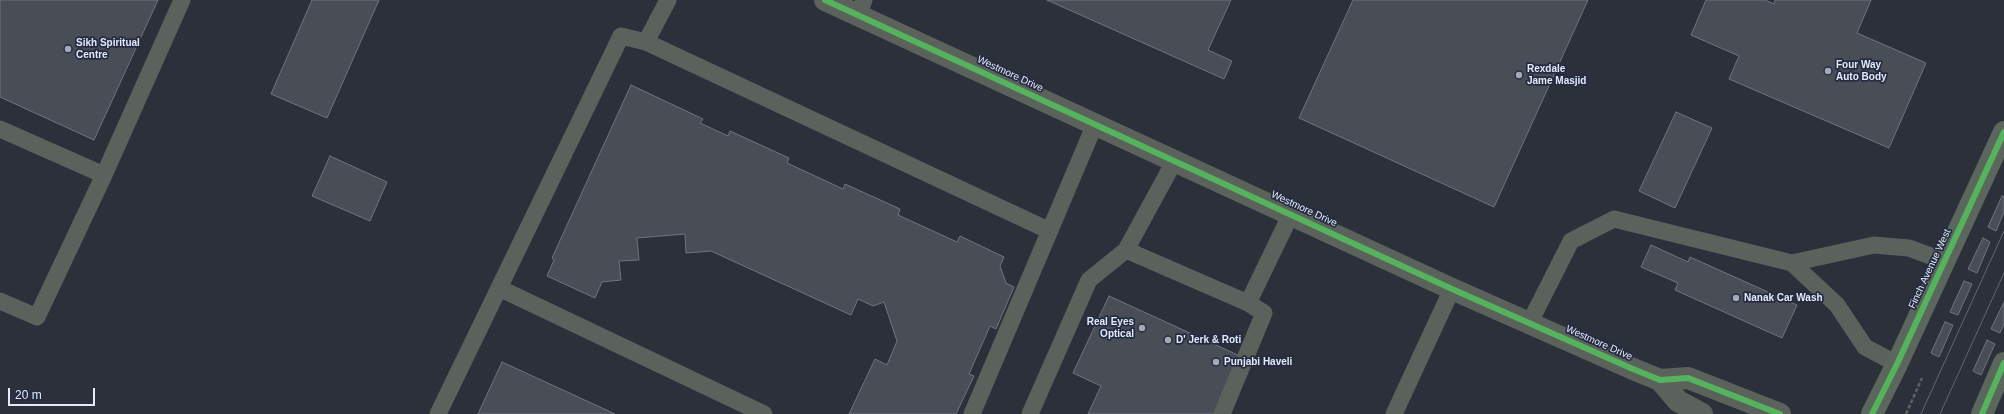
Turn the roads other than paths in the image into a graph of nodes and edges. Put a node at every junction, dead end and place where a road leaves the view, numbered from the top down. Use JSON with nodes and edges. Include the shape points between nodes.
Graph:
{"nodes":[{"id":1,"x":182,"y":0,"type":"edge"},
{"id":2,"x":668,"y":0,"type":"edge"},
{"id":3,"x":825,"y":0,"type":"edge"},
{"id":4,"x":861,"y":8,"type":"edge"},
{"id":5,"x":646,"y":42,"type":"junction"},
{"id":6,"x":1095,"y":124,"type":"junction"},
{"id":7,"x":0,"y":129,"type":"edge"},
{"id":8,"x":2004,"y":132,"type":"edge"},
{"id":9,"x":1175,"y":160,"type":"junction"},
{"id":10,"x":104,"y":175,"type":"junction"},
{"id":11,"x":1291,"y":214,"type":"junction"},
{"id":12,"x":1050,"y":231,"type":"junction"},
{"id":13,"x":1126,"y":250,"type":"junction"},
{"id":14,"x":1944,"y":261,"type":"junction"},
{"id":15,"x":1792,"y":262,"type":"junction"},
{"id":16,"x":499,"y":288,"type":"junction"},
{"id":17,"x":1452,"y":289,"type":"junction"},
{"id":18,"x":0,"y":301,"type":"edge"},
{"id":19,"x":1248,"y":302,"type":"junction"},
{"id":20,"x":1529,"y":324,"type":"junction"},
{"id":21,"x":2004,"y":363,"type":"edge"},
{"id":22,"x":1897,"y":364,"type":"junction"},
{"id":23,"x":1660,"y":380,"type":"junction"},
{"id":24,"x":438,"y":414,"type":"edge"},
{"id":25,"x":764,"y":414,"type":"edge"},
{"id":26,"x":972,"y":414,"type":"edge"},
{"id":27,"x":1030,"y":414,"type":"edge"},
{"id":28,"x":1222,"y":414,"type":"edge"},
{"id":29,"x":1394,"y":414,"type":"edge"},
{"id":30,"x":1702,"y":414,"type":"edge"},
{"id":31,"x":1780,"y":414,"type":"edge"},
{"id":32,"x":1872,"y":414,"type":"edge"},
{"id":33,"x":1982,"y":414,"type":"edge"}],
"edges":[{"from":1,"to":10,"type":"lane"},
{"from":2,"to":5,"type":"lane"},
{"from":3,"to":4,"type":"street","name":"Westmore Drive"},
{"from":4,"to":6,"type":"street","name":"Westmore Drive"},
{"from":5,"to":12,"type":"lane"},
{"from":5,"to":16,"type":"lane","via":[[621,36]]},
{"from":6,"to":9,"type":"street","name":"Westmore Drive"},
{"from":6,"to":12,"type":"lane"},
{"from":7,"to":10,"type":"lane"},
{"from":8,"to":14,"type":"main road","name":"Finch Avenue West"},
{"from":9,"to":11,"type":"street","name":"Westmore Drive"},
{"from":9,"to":13,"type":"lane"},
{"from":10,"to":18,"type":"lane","via":[[37,317]]},
{"from":11,"to":17,"type":"street","name":"Westmore Drive"},
{"from":11,"to":19,"type":"lane"},
{"from":12,"to":26,"type":"lane"},
{"from":13,"to":19,"type":"lane"},
{"from":13,"to":27,"type":"lane","via":[[1089,280]]},
{"from":14,"to":15,"type":"lane","via":[[1909,248],[1874,245]]},
{"from":14,"to":22,"type":"main road","name":"Finch Avenue West"},
{"from":15,"to":20,"type":"lane","via":[[1614,219],[1571,240]]},
{"from":15,"to":22,"type":"lane","via":[[1837,305],[1865,347]]},
{"from":16,"to":24,"type":"lane"},
{"from":16,"to":25,"type":"lane"},
{"from":17,"to":20,"type":"street","name":"Westmore Drive"},
{"from":17,"to":29,"type":"lane"},
{"from":19,"to":28,"type":"lane","via":[[1264,313]]},
{"from":20,"to":23,"type":"street","name":"Westmore Drive"},
{"from":21,"to":33,"type":"main road"},
{"from":22,"to":32,"type":"main road","name":"Finch Avenue West"},
{"from":23,"to":30,"type":"street","name":"Westmore Drive","via":[[1678,402]]},
{"from":23,"to":31,"type":"street","name":"Westmore Drive","via":[[1688,378]]}]}
